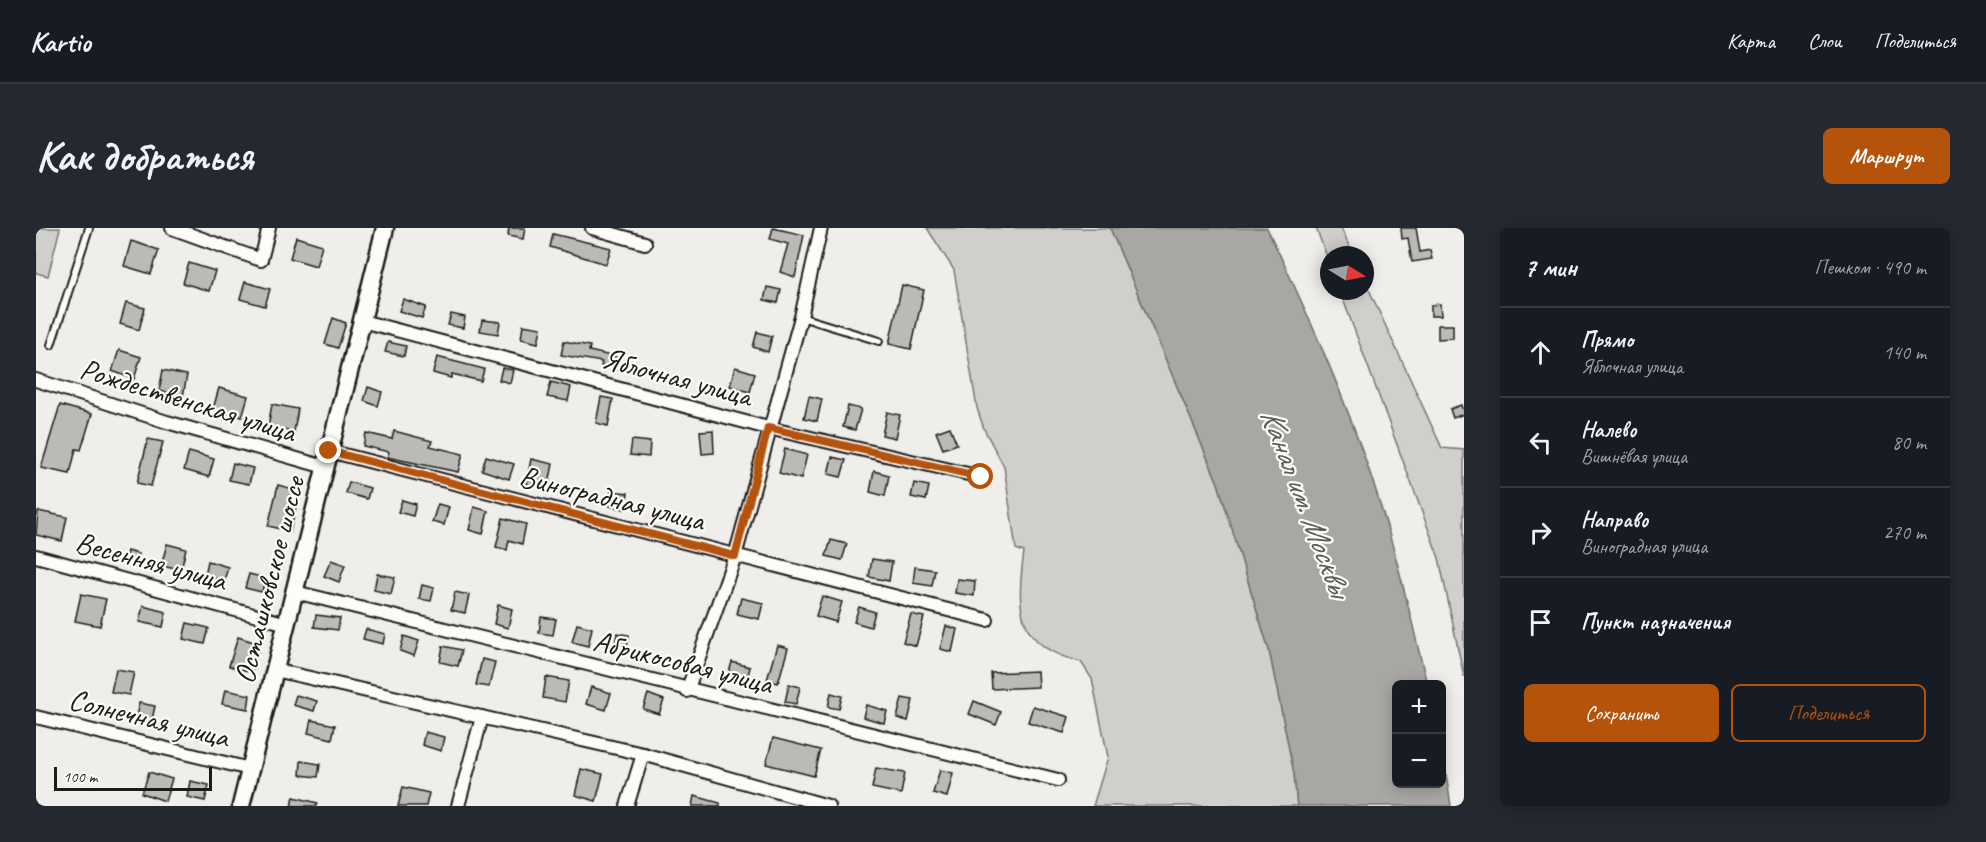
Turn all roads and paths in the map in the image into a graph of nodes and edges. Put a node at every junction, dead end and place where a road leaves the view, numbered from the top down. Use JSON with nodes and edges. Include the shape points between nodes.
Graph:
{"nodes":[{"id":1,"x":89,"y":228,"type":"edge"},
{"id":2,"x":269,"y":228,"type":"edge"},
{"id":3,"x":386,"y":228,"type":"edge"},
{"id":4,"x":592,"y":228,"type":"edge"},
{"id":5,"x":821,"y":228,"type":"edge"},
{"id":6,"x":179,"y":229,"type":"edge"},
{"id":7,"x":645,"y":243,"type":"dead end"},
{"id":8,"x":801,"y":317,"type":"junction"},
{"id":9,"x":362,"y":321,"type":"junction"},
{"id":10,"x":879,"y":341,"type":"dead end"},
{"id":11,"x":51,"y":345,"type":"dead end"},
{"id":12,"x":36,"y":380,"type":"edge"},
{"id":13,"x":768,"y":428,"type":"junction"},
{"id":14,"x":327,"y":459,"type":"junction"},
{"id":15,"x":981,"y":477,"type":"dead end"},
{"id":16,"x":36,"y":556,"type":"edge"},
{"id":17,"x":735,"y":556,"type":"junction"},
{"id":18,"x":295,"y":592,"type":"junction"},
{"id":19,"x":987,"y":620,"type":"dead end"},
{"id":20,"x":287,"y":624,"type":"junction"},
{"id":21,"x":275,"y":670,"type":"junction"},
{"id":22,"x":687,"y":691,"type":"junction"},
{"id":23,"x":36,"y":717,"type":"edge"},
{"id":24,"x":482,"y":717,"type":"junction"},
{"id":25,"x":643,"y":754,"type":"junction"},
{"id":26,"x":250,"y":769,"type":"junction"},
{"id":27,"x":1058,"y":780,"type":"dead end"},
{"id":28,"x":801,"y":803,"type":"edge"},
{"id":29,"x":240,"y":806,"type":"edge"},
{"id":30,"x":458,"y":806,"type":"edge"},
{"id":31,"x":627,"y":806,"type":"edge"},
{"id":32,"x":828,"y":806,"type":"edge"}],
"edges":[{"from":1,"to":11,"type":"lane"},
{"from":2,"to":6,"type":"street","via":[[261,260]]},
{"from":3,"to":9,"type":"street","name":"Осташковское шоссе"},
{"from":4,"to":7,"type":"street"},
{"from":5,"to":8,"type":"street"},
{"from":8,"to":10,"type":"lane"},
{"from":8,"to":13,"type":"street"},
{"from":9,"to":13,"type":"street","name":"Яблочная улица"},
{"from":9,"to":14,"type":"street","name":"Осташковское шоссе"},
{"from":12,"to":14,"type":"street","name":"Рождественская улица","via":[[167,422]]},
{"from":13,"to":15,"type":"street","name":"Яблочная улица"},
{"from":13,"to":17,"type":"street"},
{"from":14,"to":17,"type":"street","name":"Виноградная улица"},
{"from":14,"to":18,"type":"street","name":"Осташковское шоссе"},
{"from":16,"to":20,"type":"street","name":"Весенняя улица"},
{"from":17,"to":19,"type":"street","name":"Виноградная улица"},
{"from":17,"to":22,"type":"street"},
{"from":18,"to":20,"type":"street","name":"Осташковское шоссе"},
{"from":18,"to":22,"type":"street","name":"Абрикосовая улица"},
{"from":20,"to":21,"type":"street","name":"Осташковское шоссе"},
{"from":21,"to":24,"type":"street"},
{"from":21,"to":26,"type":"street","name":"Осташковское шоссе"},
{"from":22,"to":27,"type":"street","name":"Абрикосовая улица"},
{"from":23,"to":26,"type":"street","name":"Солнечная улица"},
{"from":24,"to":25,"type":"street"},
{"from":24,"to":30,"type":"street"},
{"from":25,"to":28,"type":"street"},
{"from":25,"to":31,"type":"street"},
{"from":26,"to":29,"type":"street","name":"Осташковское шоссе"},
{"from":28,"to":32,"type":"street"}]}
